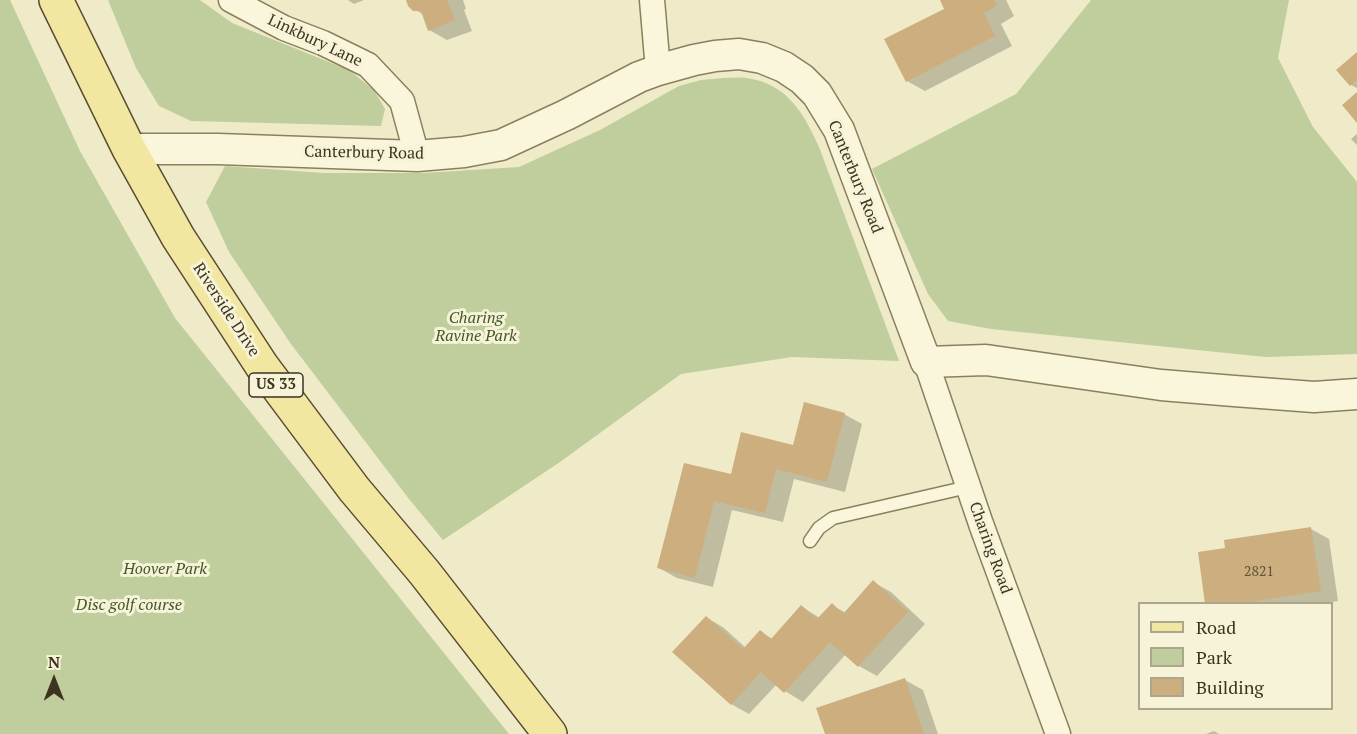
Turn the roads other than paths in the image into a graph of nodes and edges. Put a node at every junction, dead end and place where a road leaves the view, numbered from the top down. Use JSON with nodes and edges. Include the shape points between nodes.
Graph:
{"nodes":[{"id":1,"x":57,"y":0,"type":"edge"},
{"id":2,"x":231,"y":0,"type":"edge"},
{"id":3,"x":652,"y":0,"type":"edge"},
{"id":4,"x":658,"y":70,"type":"junction"},
{"id":5,"x":129,"y":149,"type":"junction"},
{"id":6,"x":417,"y":156,"type":"junction"},
{"id":7,"x":926,"y":362,"type":"junction"},
{"id":8,"x":1357,"y":394,"type":"edge"},
{"id":9,"x":968,"y":487,"type":"junction"},
{"id":10,"x":810,"y":541,"type":"dead end"},
{"id":11,"x":550,"y":734,"type":"edge"},
{"id":12,"x":1058,"y":734,"type":"edge"}],
"edges":[{"from":1,"to":5,"type":"main road","name":"Riverside Drive","number":"US 33"},
{"from":2,"to":6,"type":"street","name":"Linkbury Lane","via":[[368,65],[402,101]]},
{"from":3,"to":4,"type":"street"},
{"from":4,"to":6,"type":"street","name":"Canterbury Road","via":[[501,145]]},
{"from":4,"to":7,"type":"street","name":"Canterbury Road","via":[[739,54],[784,67],[817,94],[839,130]]},
{"from":5,"to":6,"type":"street","name":"Canterbury Road"},
{"from":5,"to":11,"type":"main road","name":"Riverside Drive","number":"US 33","via":[[178,237],[262,366],[354,489]]},
{"from":7,"to":8,"type":"street","via":[[986,360],[1161,385],[1314,397]]},
{"from":7,"to":9,"type":"street","name":"Charing Road"},
{"from":9,"to":10,"type":"lane","via":[[833,518]]},
{"from":9,"to":12,"type":"street","name":"Charing Road"}]}
